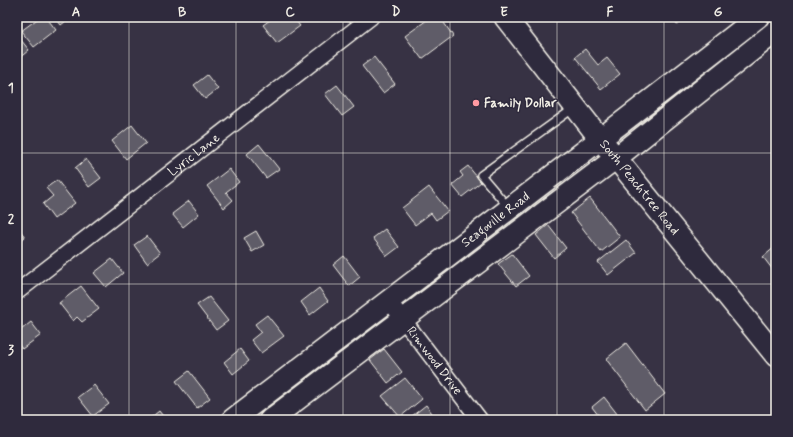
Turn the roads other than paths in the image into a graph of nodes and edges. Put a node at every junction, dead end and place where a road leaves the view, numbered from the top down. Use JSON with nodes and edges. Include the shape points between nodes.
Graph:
{"nodes":[{"id":1,"x":371,"y":17,"type":"edge"},
{"id":2,"x":505,"y":17,"type":"edge"},
{"id":3,"x":758,"y":17,"type":"edge"},
{"id":4,"x":776,"y":31,"type":"edge"},
{"id":5,"x":575,"y":107,"type":"junction"},
{"id":6,"x":600,"y":140,"type":"junction"},
{"id":7,"x":616,"y":158,"type":"junction"},
{"id":8,"x":509,"y":208,"type":"junction"},
{"id":9,"x":17,"y":292,"type":"edge"},
{"id":10,"x":389,"y":300,"type":"junction"},
{"id":11,"x":402,"y":320,"type":"junction"},
{"id":12,"x":776,"y":356,"type":"edge"},
{"id":13,"x":238,"y":418,"type":"edge"},
{"id":14,"x":270,"y":420,"type":"edge"},
{"id":15,"x":480,"y":420,"type":"edge"}],
"edges":[{"from":1,"to":9,"type":"street","name":"Lyric Lane"},
{"from":2,"to":5,"type":"main road","name":"South Peachtree Road"},
{"from":3,"to":6,"type":"main road","name":"Seagoville Road"},
{"from":4,"to":7,"type":"main road","name":"Seagoville Road"},
{"from":5,"to":6,"type":"main road","name":"South Peachtree Road"},
{"from":5,"to":8,"type":"lane","via":[[481,175]]},
{"from":6,"to":7,"type":"main road","name":"South Peachtree Road"},
{"from":6,"to":8,"type":"main road","name":"Seagoville Road"},
{"from":7,"to":11,"type":"main road","name":"Seagoville Road"},
{"from":7,"to":12,"type":"main road","name":"South Peachtree Road"},
{"from":8,"to":10,"type":"main road","name":"Seagoville Road"},
{"from":10,"to":11,"type":"street","name":"Rimwood Drive"},
{"from":10,"to":13,"type":"main road","name":"Seagoville Road"},
{"from":11,"to":14,"type":"main road","name":"Seagoville Road"},
{"from":11,"to":15,"type":"street","name":"Rimwood Drive"}]}
